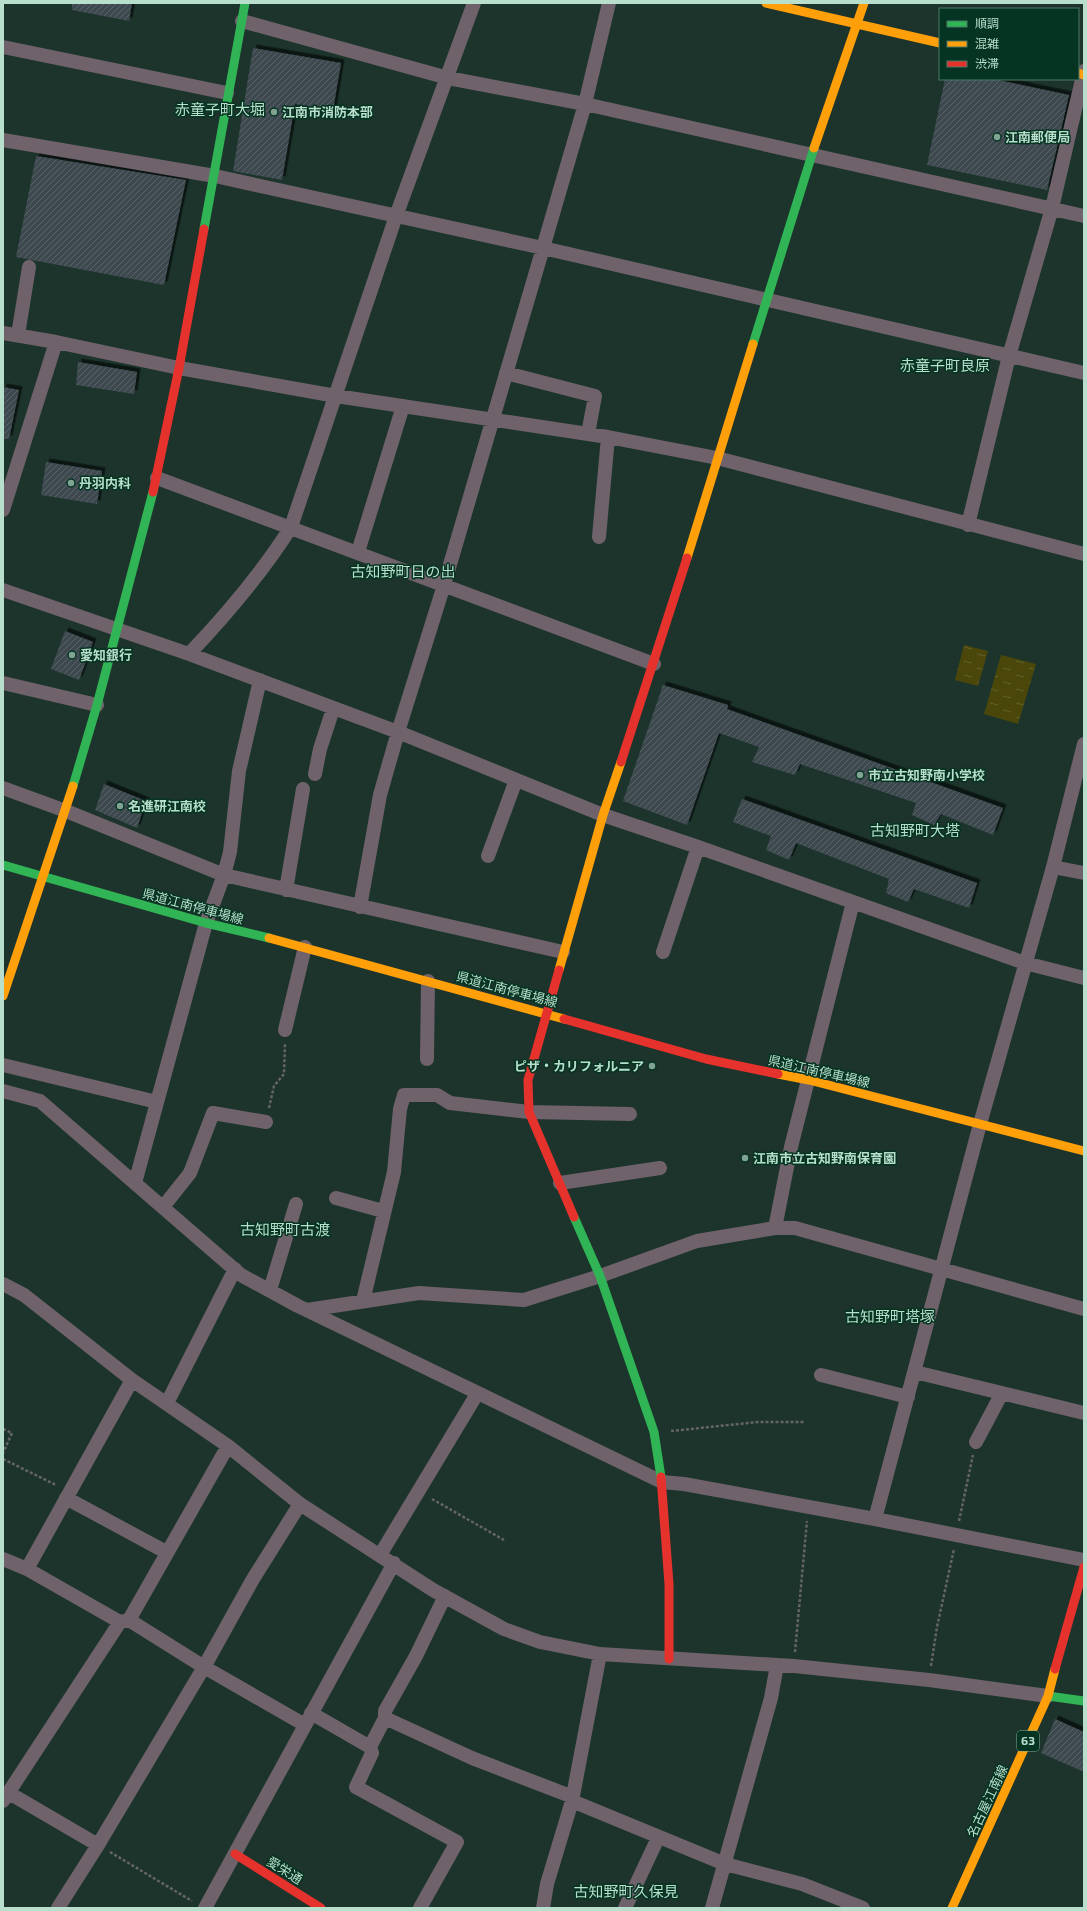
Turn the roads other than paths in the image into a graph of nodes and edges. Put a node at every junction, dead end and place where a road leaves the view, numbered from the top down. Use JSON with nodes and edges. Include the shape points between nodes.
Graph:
{"nodes":[{"id":1,"x":245,"y":3,"type":"edge"},
{"id":2,"x":474,"y":3,"type":"edge"},
{"id":3,"x":609,"y":3,"type":"edge"},
{"id":4,"x":766,"y":3,"type":"edge"},
{"id":5,"x":864,"y":3,"type":"edge"},
{"id":6,"x":242,"y":21,"type":"junction"},
{"id":7,"x":857,"y":25,"type":"junction"},
{"id":8,"x":939,"y":43,"type":"edge"},
{"id":9,"x":3,"y":48,"type":"edge"},
{"id":10,"x":1082,"y":73,"type":"edge"},
{"id":11,"x":448,"y":78,"type":"junction"},
{"id":12,"x":228,"y":93,"type":"junction"},
{"id":13,"x":585,"y":104,"type":"junction"},
{"id":14,"x":3,"y":140,"type":"edge"},
{"id":15,"x":812,"y":155,"type":"junction"},
{"id":16,"x":214,"y":176,"type":"junction"},
{"id":17,"x":1052,"y":208,"type":"junction"},
{"id":18,"x":396,"y":216,"type":"junction"},
{"id":19,"x":1084,"y":216,"type":"edge"},
{"id":20,"x":543,"y":248,"type":"junction"},
{"id":21,"x":29,"y":267,"type":"dead end"},
{"id":22,"x":765,"y":300,"type":"junction"},
{"id":23,"x":3,"y":332,"type":"edge"},
{"id":24,"x":18,"y":335,"type":"junction"},
{"id":25,"x":56,"y":342,"type":"junction"},
{"id":26,"x":1009,"y":356,"type":"junction"},
{"id":27,"x":179,"y":368,"type":"junction"},
{"id":28,"x":506,"y":373,"type":"junction"},
{"id":29,"x":1084,"y":373,"type":"edge"},
{"id":30,"x":336,"y":396,"type":"junction"},
{"id":31,"x":403,"y":406,"type":"junction"},
{"id":32,"x":492,"y":419,"type":"junction"},
{"id":33,"x":588,"y":434,"type":"junction"},
{"id":34,"x":608,"y":437,"type":"junction"},
{"id":35,"x":717,"y":458,"type":"junction"},
{"id":36,"x":157,"y":478,"type":"junction"},
{"id":37,"x":3,"y":510,"type":"edge"},
{"id":38,"x":968,"y":525,"type":"junction"},
{"id":39,"x":291,"y":527,"type":"junction"},
{"id":40,"x":599,"y":537,"type":"dead end"},
{"id":41,"x":358,"y":552,"type":"junction"},
{"id":42,"x":1084,"y":554,"type":"edge"},
{"id":43,"x":444,"y":585,"type":"junction"},
{"id":44,"x":3,"y":590,"type":"edge"},
{"id":45,"x":117,"y":628,"type":"junction"},
{"id":46,"x":189,"y":654,"type":"junction"},
{"id":47,"x":654,"y":664,"type":"junction"},
{"id":48,"x":260,"y":680,"type":"junction"},
{"id":49,"x":3,"y":683,"type":"edge"},
{"id":50,"x":97,"y":705,"type":"junction"},
{"id":51,"x":333,"y":709,"type":"junction"},
{"id":52,"x":398,"y":732,"type":"junction"},
{"id":53,"x":1084,"y":744,"type":"edge"},
{"id":54,"x":1081,"y":768,"type":"edge"},
{"id":55,"x":314,"y":774,"type":"dead end"},
{"id":56,"x":516,"y":780,"type":"junction"},
{"id":57,"x":3,"y":788,"type":"edge"},
{"id":58,"x":303,"y":789,"type":"dead end"},
{"id":59,"x":66,"y":812,"type":"junction"},
{"id":60,"x":603,"y":815,"type":"junction"},
{"id":61,"x":698,"y":847,"type":"junction"},
{"id":62,"x":488,"y":856,"type":"dead end"},
{"id":63,"x":3,"y":865,"type":"edge"},
{"id":64,"x":1052,"y":867,"type":"junction"},
{"id":65,"x":1084,"y":873,"type":"edge"},
{"id":66,"x":224,"y":875,"type":"junction"},
{"id":67,"x":44,"y":878,"type":"junction"},
{"id":68,"x":286,"y":890,"type":"junction"},
{"id":69,"x":853,"y":902,"type":"junction"},
{"id":70,"x":360,"y":907,"type":"junction"},
{"id":71,"x":206,"y":923,"type":"junction"},
{"id":72,"x":305,"y":947,"type":"junction"},
{"id":73,"x":563,"y":952,"type":"junction"},
{"id":74,"x":663,"y":952,"type":"dead end"},
{"id":75,"x":1025,"y":963,"type":"junction"},
{"id":76,"x":1084,"y":978,"type":"edge"},
{"id":77,"x":428,"y":981,"type":"junction"},
{"id":78,"x":3,"y":996,"type":"edge"},
{"id":79,"x":546,"y":1013,"type":"junction"},
{"id":80,"x":285,"y":1030,"type":"road end"},
{"id":81,"x":428,"y":1060,"type":"dead end"},
{"id":82,"x":3,"y":1065,"type":"edge"},
{"id":83,"x":809,"y":1080,"type":"junction"},
{"id":84,"x":3,"y":1091,"type":"edge"},
{"id":85,"x":157,"y":1102,"type":"junction"},
{"id":86,"x":529,"y":1112,"type":"junction"},
{"id":87,"x":630,"y":1114,"type":"dead end"},
{"id":88,"x":266,"y":1122,"type":"road end"},
{"id":89,"x":980,"y":1124,"type":"junction"},
{"id":90,"x":1084,"y":1151,"type":"edge"},
{"id":91,"x":660,"y":1168,"type":"dead end"},
{"id":92,"x":135,"y":1183,"type":"junction"},
{"id":93,"x":560,"y":1184,"type":"junction"},
{"id":94,"x":336,"y":1198,"type":"dead end"},
{"id":95,"x":296,"y":1204,"type":"dead end"},
{"id":96,"x":163,"y":1207,"type":"junction"},
{"id":97,"x":383,"y":1211,"type":"junction"},
{"id":98,"x":775,"y":1228,"type":"junction"},
{"id":99,"x":235,"y":1269,"type":"junction"},
{"id":100,"x":941,"y":1270,"type":"junction"},
{"id":101,"x":600,"y":1276,"type":"junction"},
{"id":102,"x":5,"y":1290,"type":"edge"},
{"id":103,"x":270,"y":1290,"type":"junction"},
{"id":104,"x":363,"y":1301,"type":"junction"},
{"id":105,"x":1084,"y":1309,"type":"edge"},
{"id":106,"x":307,"y":1310,"type":"junction"},
{"id":107,"x":915,"y":1372,"type":"junction"},
{"id":108,"x":821,"y":1376,"type":"dead end"},
{"id":109,"x":132,"y":1380,"type":"junction"},
{"id":110,"x":1002,"y":1393,"type":"junction"},
{"id":111,"x":477,"y":1394,"type":"junction"},
{"id":112,"x":908,"y":1397,"type":"junction"},
{"id":113,"x":167,"y":1403,"type":"junction"},
{"id":114,"x":1084,"y":1413,"type":"edge"},
{"id":115,"x":976,"y":1442,"type":"road end"},
{"id":116,"x":228,"y":1446,"type":"junction"},
{"id":117,"x":662,"y":1482,"type":"junction"},
{"id":118,"x":68,"y":1495,"type":"junction"},
{"id":119,"x":300,"y":1504,"type":"junction"},
{"id":120,"x":875,"y":1519,"type":"junction"},
{"id":121,"x":166,"y":1552,"type":"junction"},
{"id":122,"x":380,"y":1555,"type":"junction"},
{"id":123,"x":3,"y":1559,"type":"edge"},
{"id":124,"x":1084,"y":1560,"type":"edge"},
{"id":125,"x":394,"y":1563,"type":"junction"},
{"id":126,"x":1084,"y":1567,"type":"edge"},
{"id":127,"x":27,"y":1569,"type":"junction"},
{"id":128,"x":445,"y":1596,"type":"junction"},
{"id":129,"x":125,"y":1621,"type":"junction"},
{"id":130,"x":600,"y":1654,"type":"junction"},
{"id":131,"x":669,"y":1658,"type":"junction"},
{"id":132,"x":776,"y":1665,"type":"junction"},
{"id":133,"x":204,"y":1667,"type":"junction"},
{"id":134,"x":1048,"y":1696,"type":"junction"},
{"id":135,"x":1084,"y":1701,"type":"edge"},
{"id":136,"x":385,"y":1718,"type":"junction"},
{"id":137,"x":308,"y":1719,"type":"junction"},
{"id":138,"x":370,"y":1747,"type":"junction"},
{"id":139,"x":6,"y":1797,"type":"edge"},
{"id":140,"x":572,"y":1799,"type":"junction"},
{"id":141,"x":658,"y":1838,"type":"junction"},
{"id":142,"x":98,"y":1845,"type":"junction"},
{"id":143,"x":235,"y":1854,"type":"junction"},
{"id":144,"x":724,"y":1864,"type":"junction"},
{"id":145,"x":201,"y":1906,"type":"edge"},
{"id":146,"x":58,"y":1908,"type":"edge"},
{"id":147,"x":320,"y":1908,"type":"edge"},
{"id":148,"x":420,"y":1908,"type":"edge"},
{"id":149,"x":543,"y":1908,"type":"edge"},
{"id":150,"x":625,"y":1908,"type":"edge"},
{"id":151,"x":712,"y":1908,"type":"edge"},
{"id":152,"x":863,"y":1908,"type":"edge"},
{"id":153,"x":952,"y":1908,"type":"edge"}],
"edges":[{"from":1,"to":6,"type":"street"},
{"from":2,"to":11,"type":"street"},
{"from":3,"to":13,"type":"street"},
{"from":4,"to":7,"type":"street"},
{"from":5,"to":7,"type":"street"},
{"from":6,"to":11,"type":"street"},
{"from":6,"to":12,"type":"street"},
{"from":7,"to":8,"type":"street"},
{"from":7,"to":15,"type":"street"},
{"from":9,"to":12,"type":"street"},
{"from":10,"to":17,"type":"street"},
{"from":11,"to":13,"type":"street"},
{"from":11,"to":18,"type":"street"},
{"from":12,"to":16,"type":"street"},
{"from":13,"to":15,"type":"street"},
{"from":13,"to":20,"type":"street"},
{"from":14,"to":16,"type":"street"},
{"from":15,"to":17,"type":"street"},
{"from":15,"to":22,"type":"street"},
{"from":16,"to":18,"type":"street"},
{"from":16,"to":27,"type":"street"},
{"from":17,"to":19,"type":"street"},
{"from":17,"to":26,"type":"street"},
{"from":18,"to":20,"type":"street"},
{"from":18,"to":30,"type":"street"},
{"from":20,"to":22,"type":"street"},
{"from":20,"to":28,"type":"street"},
{"from":21,"to":24,"type":"street"},
{"from":22,"to":26,"type":"street"},
{"from":22,"to":35,"type":"street"},
{"from":23,"to":24,"type":"street"},
{"from":24,"to":25,"type":"street"},
{"from":25,"to":27,"type":"street"},
{"from":25,"to":37,"type":"street"},
{"from":26,"to":29,"type":"street"},
{"from":26,"to":38,"type":"street"},
{"from":27,"to":30,"type":"street"},
{"from":27,"to":36,"type":"street"},
{"from":28,"to":32,"type":"street"},
{"from":28,"to":33,"type":"street","via":[[595,396]]},
{"from":30,"to":31,"type":"street"},
{"from":30,"to":39,"type":"street"},
{"from":31,"to":32,"type":"street"},
{"from":31,"to":41,"type":"street"},
{"from":32,"to":33,"type":"street"},
{"from":32,"to":43,"type":"street"},
{"from":33,"to":34,"type":"street"},
{"from":34,"to":35,"type":"street"},
{"from":34,"to":40,"type":"street"},
{"from":35,"to":38,"type":"street"},
{"from":35,"to":47,"type":"street"},
{"from":36,"to":39,"type":"street"},
{"from":36,"to":45,"type":"street"},
{"from":38,"to":42,"type":"street"},
{"from":39,"to":41,"type":"street"},
{"from":39,"to":46,"type":"street","via":[[274,554],[232,607]]},
{"from":41,"to":43,"type":"street"},
{"from":43,"to":47,"type":"street"},
{"from":43,"to":52,"type":"street"},
{"from":44,"to":45,"type":"street"},
{"from":45,"to":46,"type":"street"},
{"from":45,"to":50,"type":"street"},
{"from":46,"to":48,"type":"street"},
{"from":47,"to":60,"type":"street"},
{"from":48,"to":51,"type":"street"},
{"from":48,"to":66,"type":"street","via":[[239,771],[230,852]]},
{"from":49,"to":50,"type":"street"},
{"from":50,"to":59,"type":"street"},
{"from":51,"to":52,"type":"street"},
{"from":51,"to":55,"type":"street"},
{"from":52,"to":56,"type":"street"},
{"from":52,"to":70,"type":"street","via":[[380,795]]},
{"from":53,"to":54,"type":"street"},
{"from":54,"to":64,"type":"street"},
{"from":56,"to":60,"type":"street"},
{"from":56,"to":62,"type":"street"},
{"from":57,"to":59,"type":"street"},
{"from":58,"to":68,"type":"street"},
{"from":59,"to":66,"type":"street"},
{"from":59,"to":67,"type":"street"},
{"from":60,"to":61,"type":"street"},
{"from":60,"to":73,"type":"street"},
{"from":61,"to":69,"type":"street"},
{"from":61,"to":74,"type":"street"},
{"from":63,"to":67,"type":"street","name":"県道江南停車場線"},
{"from":64,"to":65,"type":"street"},
{"from":64,"to":75,"type":"street"},
{"from":66,"to":68,"type":"street"},
{"from":66,"to":71,"type":"street"},
{"from":67,"to":71,"type":"street","name":"県道江南停車場線"},
{"from":67,"to":78,"type":"street"},
{"from":68,"to":70,"type":"street"},
{"from":69,"to":75,"type":"street"},
{"from":69,"to":83,"type":"street"},
{"from":70,"to":73,"type":"street"},
{"from":71,"to":72,"type":"street","name":"県道江南停車場線"},
{"from":71,"to":85,"type":"street"},
{"from":72,"to":77,"type":"street","name":"県道江南停車場線"},
{"from":72,"to":80,"type":"street"},
{"from":73,"to":79,"type":"street"},
{"from":75,"to":76,"type":"street"},
{"from":75,"to":89,"type":"street"},
{"from":77,"to":79,"type":"street","name":"県道江南停車場線"},
{"from":77,"to":81,"type":"street"},
{"from":79,"to":83,"type":"street","name":"県道江南停車場線","via":[[706,1059]]},
{"from":79,"to":86,"type":"street","via":[[528,1080]]},
{"from":82,"to":85,"type":"street"},
{"from":83,"to":89,"type":"street","name":"県道江南停車場線"},
{"from":83,"to":98,"type":"street","via":[[791,1147]]},
{"from":84,"to":92,"type":"street","via":[[40,1101]]},
{"from":85,"to":92,"type":"street"},
{"from":86,"to":87,"type":"street"},
{"from":86,"to":93,"type":"street"},
{"from":86,"to":97,"type":"street","via":[[450,1103],[436,1095],[404,1095],[400,1109],[394,1172]]},
{"from":88,"to":96,"type":"street","via":[[213,1113],[190,1173]]},
{"from":89,"to":90,"type":"street","name":"県道江南停車場線"},
{"from":89,"to":100,"type":"street"},
{"from":91,"to":93,"type":"street"},
{"from":92,"to":96,"type":"street"},
{"from":93,"to":101,"type":"street"},
{"from":94,"to":97,"type":"street"},
{"from":95,"to":103,"type":"street"},
{"from":96,"to":99,"type":"street"},
{"from":97,"to":104,"type":"street"},
{"from":98,"to":100,"type":"street","via":[[795,1228]]},
{"from":98,"to":101,"type":"street","via":[[697,1241]]},
{"from":99,"to":103,"type":"street","via":[[241,1275]]},
{"from":99,"to":113,"type":"street"},
{"from":100,"to":105,"type":"street"},
{"from":100,"to":107,"type":"street"},
{"from":101,"to":104,"type":"street","via":[[524,1300],[419,1293]]},
{"from":101,"to":117,"type":"street","via":[[654,1432]]},
{"from":102,"to":109,"type":"street","via":[[24,1295]]},
{"from":103,"to":106,"type":"street"},
{"from":104,"to":106,"type":"street"},
{"from":106,"to":111,"type":"street"},
{"from":107,"to":110,"type":"street"},
{"from":107,"to":112,"type":"street"},
{"from":108,"to":112,"type":"street"},
{"from":109,"to":113,"type":"street"},
{"from":109,"to":118,"type":"street"},
{"from":110,"to":114,"type":"street"},
{"from":110,"to":115,"type":"street"},
{"from":111,"to":117,"type":"street"},
{"from":111,"to":122,"type":"street"},
{"from":112,"to":120,"type":"street"},
{"from":113,"to":116,"type":"street"},
{"from":116,"to":119,"type":"street"},
{"from":116,"to":121,"type":"street"},
{"from":117,"to":120,"type":"street"},
{"from":117,"to":131,"type":"street","via":[[669,1584]]},
{"from":118,"to":121,"type":"street"},
{"from":118,"to":127,"type":"street"},
{"from":119,"to":122,"type":"street"},
{"from":119,"to":133,"type":"street","via":[[253,1579]]},
{"from":120,"to":124,"type":"street"},
{"from":121,"to":129,"type":"street"},
{"from":122,"to":125,"type":"street"},
{"from":123,"to":127,"type":"street"},
{"from":125,"to":128,"type":"street"},
{"from":125,"to":137,"type":"street"},
{"from":126,"to":134,"type":"street","name":"名古屋江南線","number":"63"},
{"from":127,"to":129,"type":"street"},
{"from":128,"to":130,"type":"street","via":[[504,1628],[540,1642]]},
{"from":128,"to":136,"type":"street","via":[[416,1656],[385,1710]]},
{"from":129,"to":133,"type":"street"},
{"from":129,"to":139,"type":"street"},
{"from":130,"to":131,"type":"street"},
{"from":130,"to":140,"type":"street"},
{"from":131,"to":132,"type":"street"},
{"from":132,"to":134,"type":"street","via":[[929,1680]]},
{"from":132,"to":144,"type":"street","via":[[771,1698]]},
{"from":133,"to":137,"type":"street"},
{"from":133,"to":142,"type":"street"},
{"from":134,"to":135,"type":"street"},
{"from":134,"to":153,"type":"street","name":"名古屋江南線","number":"63"},
{"from":136,"to":138,"type":"street"},
{"from":136,"to":140,"type":"street","via":[[472,1758]]},
{"from":137,"to":138,"type":"street"},
{"from":137,"to":143,"type":"street"},
{"from":138,"to":148,"type":"street","via":[[372,1753],[356,1787],[458,1842]]},
{"from":139,"to":142,"type":"street"},
{"from":140,"to":141,"type":"street"},
{"from":140,"to":149,"type":"street","via":[[547,1884]]},
{"from":141,"to":144,"type":"street"},
{"from":141,"to":150,"type":"street"},
{"from":142,"to":146,"type":"street"},
{"from":143,"to":145,"type":"street"},
{"from":143,"to":147,"type":"street","name":"愛栄通"},
{"from":144,"to":151,"type":"street"},
{"from":144,"to":152,"type":"street","via":[[802,1884]]}]}
